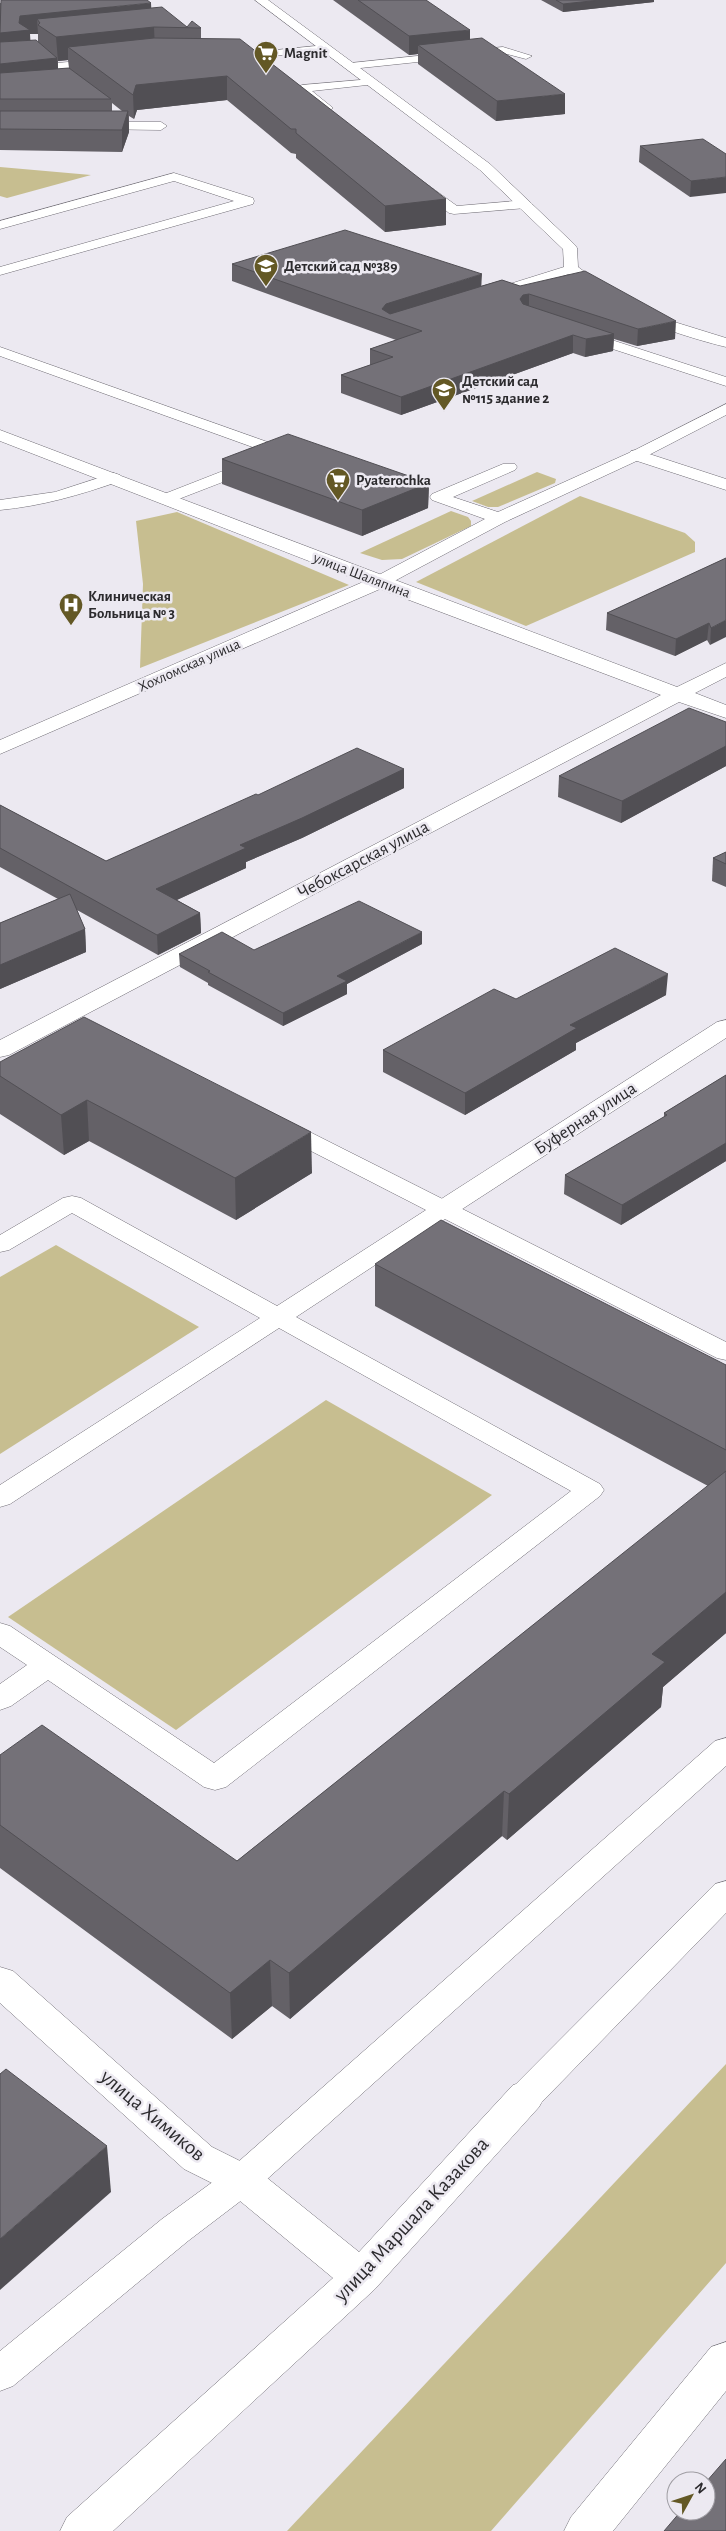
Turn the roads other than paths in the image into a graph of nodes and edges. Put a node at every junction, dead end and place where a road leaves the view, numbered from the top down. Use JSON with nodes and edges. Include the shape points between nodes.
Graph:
{"nodes":[{"id":1,"x":261,"y":0,"type":"edge"},
{"id":2,"x":30,"y":44,"type":"edge"},
{"id":3,"x":326,"y":48,"type":"junction"},
{"id":4,"x":41,"y":54,"type":"junction"},
{"id":5,"x":526,"y":56,"type":"dead end"},
{"id":6,"x":0,"y":58,"type":"edge"},
{"id":7,"x":218,"y":58,"type":"edge"},
{"id":8,"x":109,"y":61,"type":"edge"},
{"id":9,"x":351,"y":66,"type":"junction"},
{"id":10,"x":54,"y":67,"type":"junction"},
{"id":11,"x":68,"y":77,"type":"edge"},
{"id":12,"x":372,"y":82,"type":"junction"},
{"id":13,"x":118,"y":116,"type":"edge"},
{"id":14,"x":340,"y":119,"type":"edge"},
{"id":15,"x":85,"y":126,"type":"edge"},
{"id":16,"x":160,"y":126,"type":"dead end"},
{"id":17,"x":132,"y":127,"type":"junction"},
{"id":18,"x":408,"y":174,"type":"edge"},
{"id":19,"x":526,"y":204,"type":"junction"},
{"id":20,"x":0,"y":225,"type":"edge"},
{"id":21,"x":570,"y":248,"type":"joint"},
{"id":22,"x":571,"y":269,"type":"junction"},
{"id":23,"x":0,"y":272,"type":"edge"},
{"id":24,"x":614,"y":298,"type":"edge"},
{"id":25,"x":475,"y":300,"type":"edge"},
{"id":26,"x":631,"y":306,"type":"edge"},
{"id":27,"x":565,"y":328,"type":"edge"},
{"id":28,"x":726,"y":344,"type":"edge"},
{"id":29,"x":0,"y":351,"type":"edge"},
{"id":30,"x":726,"y":382,"type":"edge"},
{"id":31,"x":726,"y":409,"type":"edge"},
{"id":32,"x":0,"y":435,"type":"edge"},
{"id":33,"x":637,"y":455,"type":"junction"},
{"id":34,"x":509,"y":467,"type":"dead end"},
{"id":35,"x":114,"y":478,"type":"junction"},
{"id":36,"x":726,"y":485,"type":"edge"},
{"id":37,"x":165,"y":499,"type":"junction"},
{"id":38,"x":0,"y":505,"type":"edge"},
{"id":39,"x":499,"y":518,"type":"junction"},
{"id":40,"x":379,"y":582,"type":"junction"},
{"id":41,"x":726,"y":668,"type":"edge"},
{"id":42,"x":677,"y":693,"type":"junction"},
{"id":43,"x":726,"y":712,"type":"edge"},
{"id":44,"x":0,"y":748,"type":"edge"},
{"id":45,"x":64,"y":1016,"type":"junction"},
{"id":46,"x":726,"y":1028,"type":"edge"},
{"id":47,"x":90,"y":1030,"type":"edge"},
{"id":48,"x":0,"y":1050,"type":"edge"},
{"id":49,"x":258,"y":1115,"type":"edge"},
{"id":50,"x":444,"y":1209,"type":"junction"},
{"id":51,"x":0,"y":1245,"type":"edge"},
{"id":52,"x":278,"y":1317,"type":"junction"},
{"id":53,"x":726,"y":1352,"type":"edge"},
{"id":54,"x":0,"y":1498,"type":"edge"},
{"id":55,"x":0,"y":1632,"type":"edge"},
{"id":56,"x":48,"y":1665,"type":"junction"},
{"id":57,"x":0,"y":1700,"type":"edge"},
{"id":58,"x":726,"y":1749,"type":"edge"},
{"id":59,"x":726,"y":1893,"type":"edge"},
{"id":60,"x":0,"y":1981,"type":"edge"},
{"id":61,"x":526,"y":2096,"type":"joint"},
{"id":62,"x":242,"y":2180,"type":"junction"},
{"id":63,"x":361,"y":2277,"type":"junction"},
{"id":64,"x":726,"y":2360,"type":"edge"},
{"id":65,"x":0,"y":2374,"type":"edge"},
{"id":66,"x":82,"y":2531,"type":"edge"},
{"id":67,"x":586,"y":2531,"type":"edge"}],
"edges":[{"from":1,"to":3,"type":"street"},
{"from":2,"to":4,"type":"lane"},
{"from":3,"to":7,"type":"lane"},
{"from":3,"to":9,"type":"street"},
{"from":4,"to":6,"type":"lane"},
{"from":4,"to":10,"type":"lane"},
{"from":5,"to":9,"type":"lane","via":[[503,50]]},
{"from":8,"to":10,"type":"lane"},
{"from":9,"to":12,"type":"street"},
{"from":10,"to":11,"type":"lane"},
{"from":12,"to":14,"type":"lane","via":[[302,88]]},
{"from":12,"to":19,"type":"street","via":[[485,168]]},
{"from":13,"to":17,"type":"lane"},
{"from":15,"to":17,"type":"lane"},
{"from":16,"to":17,"type":"lane"},
{"from":18,"to":19,"type":"lane","via":[[454,210]]},
{"from":19,"to":21,"type":"street"},
{"from":20,"to":23,"type":"lane","via":[[174,177],[248,201]]},
{"from":21,"to":22,"type":"lane"},
{"from":22,"to":24,"type":"lane"},
{"from":22,"to":25,"type":"lane"},
{"from":26,"to":28,"type":"lane","via":[[663,323]]},
{"from":27,"to":30,"type":"lane"},
{"from":29,"to":37,"type":"lane","via":[[284,453]]},
{"from":31,"to":33,"type":"lane"},
{"from":32,"to":35,"type":"street","name":"улица Шаляпина"},
{"from":33,"to":36,"type":"street"},
{"from":33,"to":39,"type":"lane"},
{"from":34,"to":39,"type":"lane","via":[[438,497]]},
{"from":35,"to":37,"type":"street","name":"улица Шаляпина"},
{"from":35,"to":38,"type":"lane","via":[[36,503]]},
{"from":37,"to":40,"type":"street","name":"улица Шаляпина"},
{"from":39,"to":40,"type":"lane"},
{"from":40,"to":42,"type":"street","name":"улица Шаляпина"},
{"from":40,"to":44,"type":"street","name":"Хохломская улица"},
{"from":41,"to":42,"type":"street","name":"Чебоксарская улица"},
{"from":42,"to":43,"type":"street","name":"улица Шаляпина"},
{"from":42,"to":45,"type":"street","name":"Чебоксарская улица"},
{"from":45,"to":47,"type":"lane"},
{"from":45,"to":48,"type":"street","name":"Чебоксарская улица"},
{"from":46,"to":50,"type":"street","name":"Буферная улица"},
{"from":49,"to":50,"type":"lane"},
{"from":50,"to":52,"type":"lane"},
{"from":50,"to":53,"type":"lane"},
{"from":51,"to":52,"type":"lane","via":[[72,1203]]},
{"from":52,"to":54,"type":"lane"},
{"from":52,"to":56,"type":"lane","via":[[590,1490],[215,1779]]},
{"from":55,"to":56,"type":"lane"},
{"from":56,"to":57,"type":"lane"},
{"from":58,"to":62,"type":"lane"},
{"from":59,"to":61,"type":"lane","name":"улица Маршала Казакова"},
{"from":60,"to":62,"type":"street","name":"улица Химиков","via":[[198,2158]]},
{"from":61,"to":63,"type":"street","name":"улица Маршала Казакова"},
{"from":62,"to":63,"type":"street","name":"улица Химиков"},
{"from":62,"to":65,"type":"lane","via":[[175,2230]]},
{"from":63,"to":66,"type":"street","name":"улица Маршала Казакова"},
{"from":64,"to":67,"type":"street"}]}
